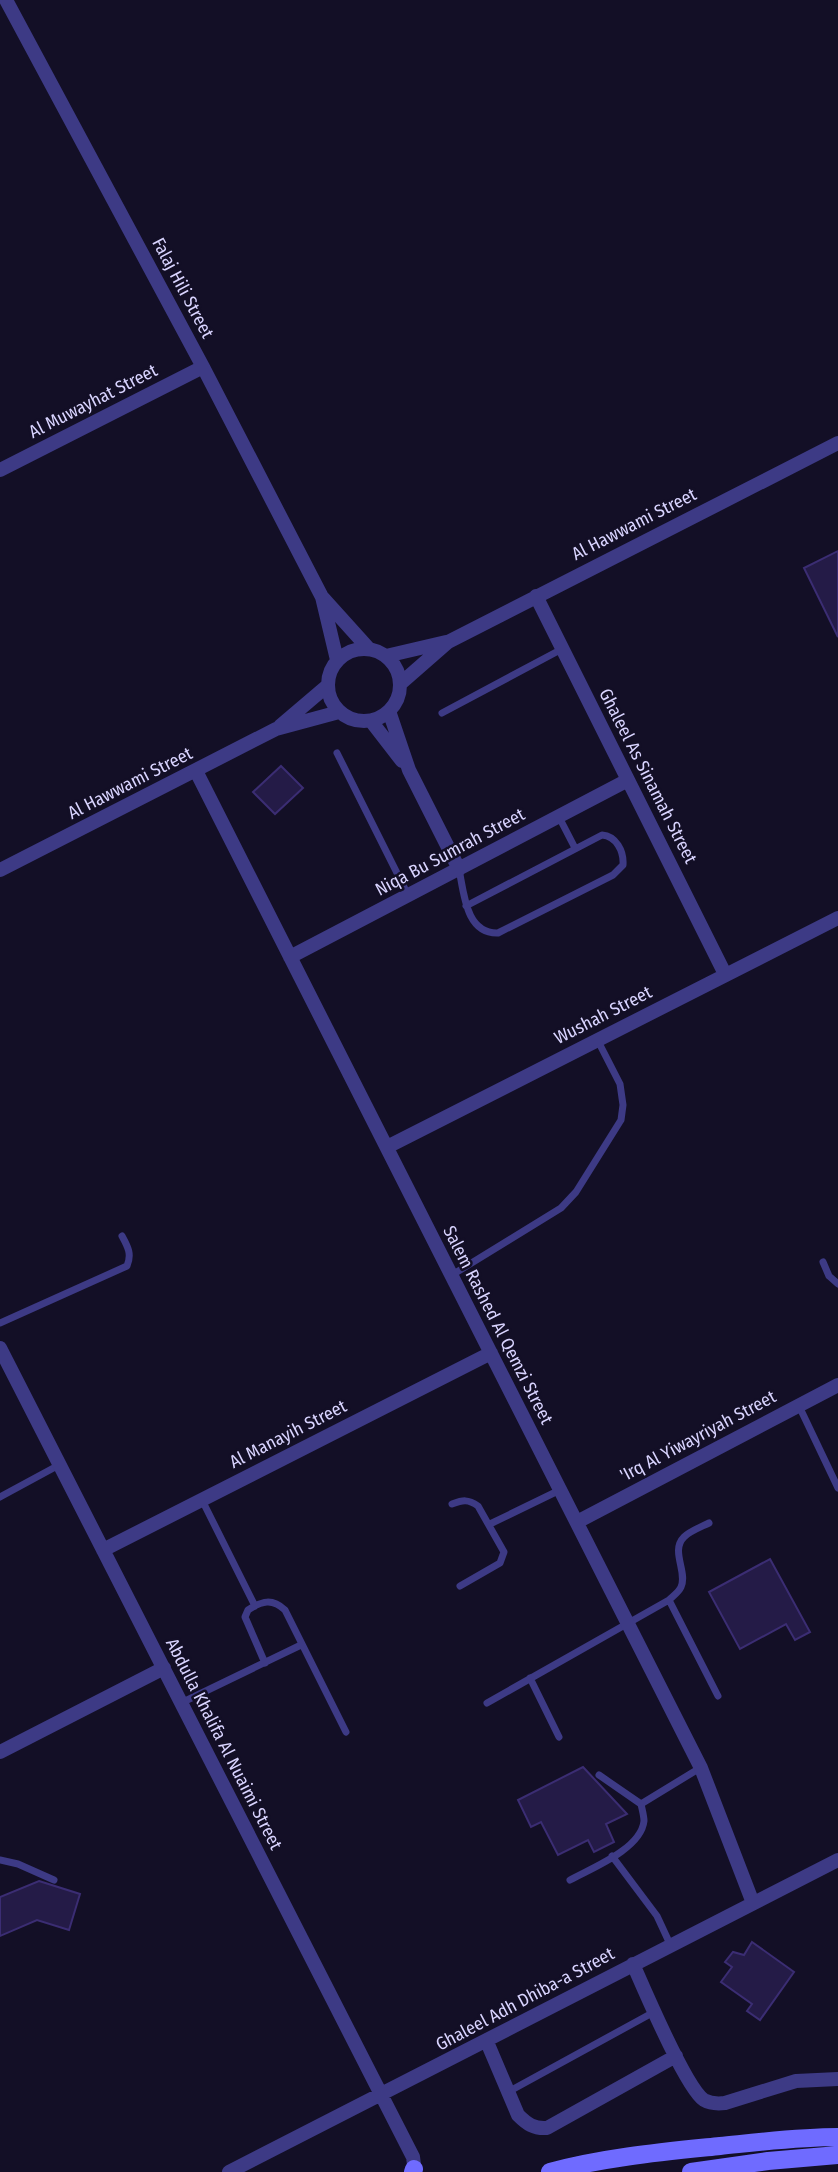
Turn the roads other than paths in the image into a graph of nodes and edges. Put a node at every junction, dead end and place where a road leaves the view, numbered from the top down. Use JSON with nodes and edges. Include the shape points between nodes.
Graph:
{"nodes":[{"id":1,"x":6,"y":0,"type":"edge"},
{"id":2,"x":204,"y":367,"type":"junction"},
{"id":3,"x":838,"y":443,"type":"edge"},
{"id":4,"x":0,"y":471,"type":"edge"},
{"id":5,"x":536,"y":596,"type":"junction"},
{"id":6,"x":322,"y":597,"type":"junction"},
{"id":7,"x":448,"y":642,"type":"junction"},
{"id":8,"x":369,"y":649,"type":"junction"},
{"id":9,"x":562,"y":649,"type":"junction"},
{"id":10,"x":386,"y":656,"type":"junction"},
{"id":11,"x":337,"y":660,"type":"junction"},
{"id":12,"x":400,"y":684,"type":"junction"},
{"id":13,"x":327,"y":686,"type":"junction"},
{"id":14,"x":389,"y":711,"type":"junction"},
{"id":15,"x":339,"y":712,"type":"junction"},
{"id":16,"x":442,"y":713,"type":"dead end"},
{"id":17,"x":371,"y":721,"type":"junction"},
{"id":18,"x":276,"y":729,"type":"junction"},
{"id":19,"x":337,"y":752,"type":"dead end"},
{"id":20,"x":409,"y":770,"type":"junction"},
{"id":21,"x":196,"y":771,"type":"junction"},
{"id":22,"x":628,"y":780,"type":"junction"},
{"id":23,"x":559,"y":816,"type":"junction"},
{"id":24,"x":575,"y":848,"type":"junction"},
{"id":25,"x":459,"y":869,"type":"junction"},
{"id":26,"x":0,"y":870,"type":"edge"},
{"id":27,"x":408,"y":895,"type":"junction"},
{"id":28,"x":466,"y":906,"type":"junction"},
{"id":29,"x":838,"y":918,"type":"edge"},
{"id":30,"x":290,"y":957,"type":"junction"},
{"id":31,"x":725,"y":974,"type":"junction"},
{"id":32,"x":597,"y":1040,"type":"junction"},
{"id":33,"x":387,"y":1147,"type":"junction"},
{"id":34,"x":122,"y":1236,"type":"dead end"},
{"id":35,"x":823,"y":1262,"type":"dead end"},
{"id":36,"x":451,"y":1275,"type":"junction"},
{"id":37,"x":838,"y":1284,"type":"edge"},
{"id":38,"x":0,"y":1323,"type":"edge"},
{"id":39,"x":0,"y":1348,"type":"edge"},
{"id":40,"x":491,"y":1353,"type":"junction"},
{"id":41,"x":838,"y":1385,"type":"edge"},
{"id":42,"x":798,"y":1406,"type":"junction"},
{"id":43,"x":60,"y":1465,"type":"junction"},
{"id":44,"x":838,"y":1488,"type":"edge"},
{"id":45,"x":560,"y":1490,"type":"junction"},
{"id":46,"x":0,"y":1497,"type":"edge"},
{"id":47,"x":202,"y":1500,"type":"junction"},
{"id":48,"x":452,"y":1504,"type":"dead end"},
{"id":49,"x":577,"y":1522,"type":"junction"},
{"id":50,"x":709,"y":1523,"type":"dead end"},
{"id":51,"x":490,"y":1524,"type":"junction"},
{"id":52,"x":103,"y":1550,"type":"junction"},
{"id":53,"x":460,"y":1586,"type":"dead end"},
{"id":54,"x":669,"y":1600,"type":"junction"},
{"id":55,"x":255,"y":1606,"type":"junction"},
{"id":56,"x":628,"y":1623,"type":"junction"},
{"id":57,"x":301,"y":1645,"type":"junction"},
{"id":58,"x":265,"y":1663,"type":"junction"},
{"id":59,"x":163,"y":1668,"type":"junction"},
{"id":60,"x":530,"y":1678,"type":"junction"},
{"id":61,"x":718,"y":1696,"type":"dead end"},
{"id":62,"x":181,"y":1703,"type":"junction"},
{"id":63,"x":487,"y":1703,"type":"dead end"},
{"id":64,"x":346,"y":1732,"type":"dead end"},
{"id":65,"x":559,"y":1737,"type":"dead end"},
{"id":66,"x":0,"y":1752,"type":"edge"},
{"id":67,"x":701,"y":1768,"type":"junction"},
{"id":68,"x":599,"y":1774,"type":"dead end"},
{"id":69,"x":641,"y":1804,"type":"junction"},
{"id":70,"x":612,"y":1856,"type":"junction"},
{"id":71,"x":0,"y":1860,"type":"edge"},
{"id":72,"x":838,"y":1860,"type":"edge"},
{"id":73,"x":54,"y":1880,"type":"dead end"},
{"id":74,"x":570,"y":1880,"type":"dead end"},
{"id":75,"x":753,"y":1903,"type":"junction"},
{"id":76,"x":670,"y":1944,"type":"junction"},
{"id":77,"x":633,"y":1964,"type":"junction"},
{"id":78,"x":654,"y":2011,"type":"junction"},
{"id":79,"x":487,"y":2042,"type":"junction"},
{"id":80,"x":676,"y":2056,"type":"junction"},
{"id":81,"x":838,"y":2078,"type":"edge"},
{"id":82,"x":507,"y":2092,"type":"junction"},
{"id":83,"x":381,"y":2095,"type":"junction"},
{"id":84,"x":838,"y":2137,"type":"edge"},
{"id":85,"x":838,"y":2155,"type":"edge"},
{"id":86,"x":797,"y":2158,"type":"junction"},
{"id":87,"x":838,"y":2165,"type":"edge"},
{"id":88,"x":416,"y":2168,"type":"edge"},
{"id":89,"x":229,"y":2172,"type":"edge"},
{"id":90,"x":550,"y":2172,"type":"edge"},
{"id":91,"x":691,"y":2172,"type":"edge"}],
"edges":[{"from":1,"to":2,"type":"street","name":"Falaj Hili Street"},
{"from":2,"to":4,"type":"street","name":"Al Muwayhat Street"},
{"from":2,"to":6,"type":"street","name":"Falaj Hili Street"},
{"from":3,"to":5,"type":"street","name":"Al Hawwami Street"},
{"from":5,"to":7,"type":"street","name":"Al Hawwami Street"},
{"from":5,"to":9,"type":"street","name":"Ghaleel As Sinamah Street"},
{"from":6,"to":8,"type":"street","name":"Falaj Hili Street"},
{"from":6,"to":11,"type":"street","name":"Falaj Hili Street"},
{"from":7,"to":10,"type":"street","name":"Al Hawwami Street"},
{"from":7,"to":12,"type":"street","name":"Al Hawwami Street"},
{"from":8,"to":10,"type":"street"},
{"from":8,"to":11,"type":"street","via":[[357,649]]},
{"from":9,"to":16,"type":"lane"},
{"from":9,"to":22,"type":"street","name":"Ghaleel As Sinamah Street"},
{"from":10,"to":12,"type":"street","via":[[394,664]]},
{"from":11,"to":13,"type":"street"},
{"from":12,"to":14,"type":"street","via":[[398,699]]},
{"from":13,"to":15,"type":"street"},
{"from":13,"to":18,"type":"street","name":"Al Hawwami Street"},
{"from":14,"to":17,"type":"street"},
{"from":14,"to":20,"type":"street"},
{"from":15,"to":17,"type":"street","via":[[354,720]]},
{"from":15,"to":18,"type":"street","name":"Al Hawwami Street"},
{"from":17,"to":20,"type":"street"},
{"from":18,"to":21,"type":"street","name":"Al Hawwami Street"},
{"from":19,"to":27,"type":"lane"},
{"from":20,"to":25,"type":"street"},
{"from":21,"to":26,"type":"street","name":"Al Hawwami Street"},
{"from":21,"to":30,"type":"street","name":"Salem Rashed Al Qemzi Street"},
{"from":22,"to":23,"type":"street","name":"Niqa Bu Sumrah Street"},
{"from":22,"to":31,"type":"street","name":"Ghaleel As Sinamah Street"},
{"from":23,"to":24,"type":"lane"},
{"from":23,"to":25,"type":"street","name":"Niqa Bu Sumrah Street"},
{"from":24,"to":28,"type":"lane"},
{"from":24,"to":28,"type":"lane","via":[[608,836],[624,857],[623,865],[613,875],[498,933],[480,929]]},
{"from":25,"to":27,"type":"street","name":"Niqa Bu Sumrah Street"},
{"from":25,"to":28,"type":"lane"},
{"from":27,"to":30,"type":"street","name":"Niqa Bu Sumrah Street"},
{"from":29,"to":31,"type":"street","name":"Wushah Street"},
{"from":30,"to":33,"type":"street","name":"Salem Rashed Al Qemzi Street"},
{"from":31,"to":32,"type":"street","name":"Wushah Street"},
{"from":32,"to":33,"type":"street","name":"Wushah Street"},
{"from":32,"to":36,"type":"lane","via":[[620,1084],[621,1120],[561,1208]]},
{"from":33,"to":36,"type":"street","name":"Salem Rashed Al Qemzi Street"},
{"from":34,"to":38,"type":"lane","via":[[130,1252],[127,1266]]},
{"from":35,"to":37,"type":"lane"},
{"from":36,"to":40,"type":"street","name":"Salem Rashed Al Qemzi Street"},
{"from":39,"to":43,"type":"street","name":"Abdulla Khalifa Al Nuaimi Street"},
{"from":40,"to":45,"type":"street","name":"Salem Rashed Al Qemzi Street"},
{"from":40,"to":47,"type":"street","name":"Al Manayih Street"},
{"from":41,"to":42,"type":"street","name":"'Irq Al Yiwayriyah Street"},
{"from":42,"to":44,"type":"lane"},
{"from":42,"to":49,"type":"street","name":"'Irq Al Yiwayriyah Street"},
{"from":43,"to":46,"type":"lane"},
{"from":43,"to":52,"type":"street","name":"Abdulla Khalifa Al Nuaimi Street"},
{"from":45,"to":49,"type":"street","name":"Salem Rashed Al Qemzi Street"},
{"from":45,"to":51,"type":"lane"},
{"from":47,"to":52,"type":"street","name":"Al Manayih Street"},
{"from":47,"to":55,"type":"lane"},
{"from":48,"to":51,"type":"lane","via":[[471,1501]]},
{"from":49,"to":56,"type":"street","name":"Salem Rashed Al Qemzi Street"},
{"from":50,"to":54,"type":"lane","via":[[680,1544],[683,1580],[681,1589]]},
{"from":51,"to":53,"type":"lane","via":[[504,1557]]},
{"from":52,"to":59,"type":"street","name":"Abdulla Khalifa Al Nuaimi Street"},
{"from":54,"to":56,"type":"lane"},
{"from":54,"to":61,"type":"lane"},
{"from":55,"to":57,"type":"lane","via":[[277,1603]]},
{"from":55,"to":58,"type":"lane","via":[[245,1618]]},
{"from":56,"to":60,"type":"lane"},
{"from":56,"to":67,"type":"street","name":"Salem Rashed Al Qemzi Street"},
{"from":57,"to":58,"type":"lane"},
{"from":57,"to":64,"type":"lane"},
{"from":58,"to":62,"type":"lane"},
{"from":59,"to":62,"type":"street","name":"Abdulla Khalifa Al Nuaimi Street"},
{"from":59,"to":66,"type":"street"},
{"from":60,"to":63,"type":"lane"},
{"from":60,"to":65,"type":"lane"},
{"from":62,"to":83,"type":"street","name":"Abdulla Khalifa Al Nuaimi Street"},
{"from":67,"to":69,"type":"lane"},
{"from":67,"to":75,"type":"street","name":"Salem Rashed Al Qemzi Street"},
{"from":68,"to":69,"type":"lane"},
{"from":69,"to":70,"type":"lane","via":[[644,1822],[636,1838]]},
{"from":70,"to":74,"type":"lane"},
{"from":70,"to":76,"type":"lane","via":[[657,1916]]},
{"from":71,"to":73,"type":"lane"},
{"from":72,"to":75,"type":"street","name":"Ghaleel Adh Dhiba-a Street"},
{"from":75,"to":76,"type":"street","name":"Ghaleel Adh Dhiba-a Street"},
{"from":76,"to":77,"type":"street","name":"Ghaleel Adh Dhiba-a Street"},
{"from":77,"to":78,"type":"street"},
{"from":77,"to":79,"type":"street","name":"Ghaleel Adh Dhiba-a Street"},
{"from":78,"to":80,"type":"street"},
{"from":78,"to":82,"type":"lane"},
{"from":79,"to":82,"type":"street"},
{"from":79,"to":83,"type":"street","name":"Ghaleel Adh Dhiba-a Street"},
{"from":80,"to":81,"type":"street","via":[[694,2090],[714,2104],[796,2081]]},
{"from":80,"to":82,"type":"street","via":[[547,2128],[526,2124]]},
{"from":83,"to":88,"type":"street","name":"Abdulla Khalifa Al Nuaimi Street"},
{"from":83,"to":89,"type":"street","name":"Ghaleel Adh Dhiba-a Street"},
{"from":84,"to":90,"type":"main road","via":[[640,2154]]},
{"from":85,"to":86,"type":"main road"},
{"from":86,"to":87,"type":"street"},
{"from":86,"to":91,"type":"main road"}]}
